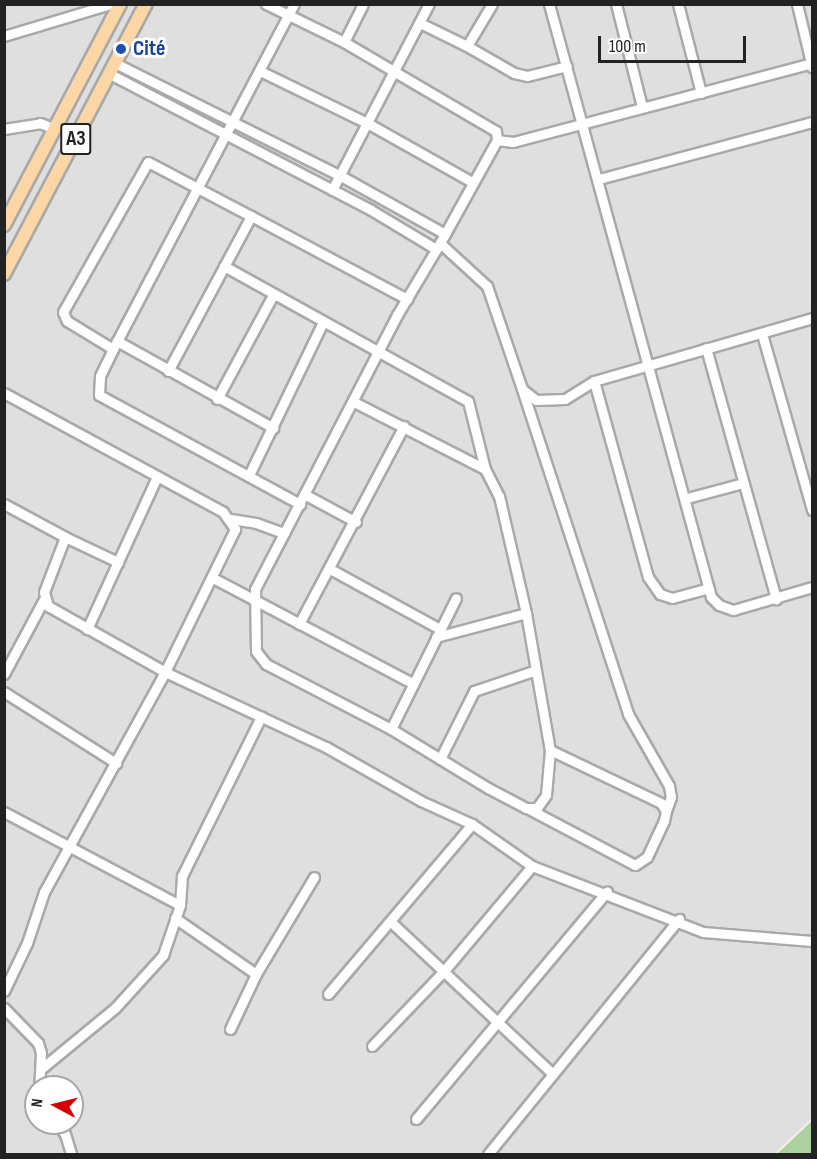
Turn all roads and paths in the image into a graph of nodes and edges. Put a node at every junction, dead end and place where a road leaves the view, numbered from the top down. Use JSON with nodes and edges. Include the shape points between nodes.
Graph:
{"nodes":[{"id":1,"x":111,"y":4,"type":"edge"},
{"id":2,"x":120,"y":4,"type":"edge"},
{"id":3,"x":146,"y":4,"type":"edge"},
{"id":4,"x":267,"y":4,"type":"edge"},
{"id":5,"x":294,"y":4,"type":"edge"},
{"id":6,"x":363,"y":4,"type":"edge"},
{"id":7,"x":429,"y":4,"type":"edge"},
{"id":8,"x":492,"y":4,"type":"edge"},
{"id":9,"x":549,"y":4,"type":"edge"},
{"id":10,"x":616,"y":4,"type":"edge"},
{"id":11,"x":678,"y":4,"type":"edge"},
{"id":12,"x":796,"y":4,"type":"edge"},
{"id":13,"x":289,"y":15,"type":"junction"},
{"id":14,"x":420,"y":23,"type":"junction"},
{"id":15,"x":4,"y":36,"type":"edge"},
{"id":16,"x":344,"y":42,"type":"junction"},
{"id":17,"x":467,"y":46,"type":"junction"},
{"id":18,"x":567,"y":66,"type":"junction"},
{"id":19,"x":812,"y":66,"type":"edge"},
{"id":20,"x":112,"y":69,"type":"junction"},
{"id":21,"x":260,"y":71,"type":"junction"},
{"id":22,"x":396,"y":73,"type":"junction"},
{"id":23,"x":701,"y":93,"type":"junction"},
{"id":24,"x":642,"y":107,"type":"junction"},
{"id":25,"x":234,"y":121,"type":"junction"},
{"id":26,"x":813,"y":122,"type":"edge"},
{"id":27,"x":369,"y":124,"type":"junction"},
{"id":28,"x":584,"y":124,"type":"junction"},
{"id":29,"x":4,"y":129,"type":"edge"},
{"id":30,"x":55,"y":129,"type":"junction"},
{"id":31,"x":227,"y":136,"type":"junction"},
{"id":32,"x":497,"y":140,"type":"junction"},
{"id":33,"x":341,"y":176,"type":"junction"},
{"id":34,"x":599,"y":179,"type":"junction"},
{"id":35,"x":472,"y":182,"type":"junction"},
{"id":36,"x":201,"y":186,"type":"junction"},
{"id":37,"x":332,"y":189,"type":"junction"},
{"id":38,"x":251,"y":216,"type":"junction"},
{"id":39,"x":4,"y":225,"type":"edge"},
{"id":40,"x":440,"y":242,"type":"junction"},
{"id":41,"x":224,"y":266,"type":"junction"},
{"id":42,"x":4,"y":274,"type":"edge"},
{"id":43,"x":273,"y":295,"type":"junction"},
{"id":44,"x":407,"y":299,"type":"junction"},
{"id":45,"x":813,"y":318,"type":"edge"},
{"id":46,"x":323,"y":322,"type":"junction"},
{"id":47,"x":762,"y":334,"type":"junction"},
{"id":48,"x":115,"y":345,"type":"junction"},
{"id":49,"x":706,"y":348,"type":"junction"},
{"id":50,"x":380,"y":350,"type":"junction"},
{"id":51,"x":649,"y":363,"type":"junction"},
{"id":52,"x":168,"y":371,"type":"junction"},
{"id":53,"x":594,"y":381,"type":"junction"},
{"id":54,"x":522,"y":388,"type":"junction"},
{"id":55,"x":4,"y":393,"type":"edge"},
{"id":56,"x":217,"y":399,"type":"junction"},
{"id":57,"x":354,"y":402,"type":"junction"},
{"id":58,"x":404,"y":426,"type":"junction"},
{"id":59,"x":273,"y":428,"type":"junction"},
{"id":60,"x":485,"y":470,"type":"junction"},
{"id":61,"x":249,"y":475,"type":"junction"},
{"id":62,"x":157,"y":477,"type":"junction"},
{"id":63,"x":743,"y":483,"type":"junction"},
{"id":64,"x":687,"y":498,"type":"junction"},
{"id":65,"x":302,"y":499,"type":"junction"},
{"id":66,"x":4,"y":504,"type":"edge"},
{"id":67,"x":813,"y":510,"type":"edge"},
{"id":68,"x":231,"y":519,"type":"junction"},
{"id":69,"x":356,"y":522,"type":"junction"},
{"id":70,"x":284,"y":533,"type":"junction"},
{"id":71,"x":65,"y":537,"type":"junction"},
{"id":72,"x":118,"y":562,"type":"junction"},
{"id":73,"x":330,"y":569,"type":"junction"},
{"id":74,"x":213,"y":578,"type":"junction"},
{"id":75,"x":813,"y":587,"type":"edge"},
{"id":76,"x":709,"y":588,"type":"junction"},
{"id":77,"x":456,"y":598,"type":"dead end"},
{"id":78,"x":44,"y":599,"type":"junction"},
{"id":79,"x":776,"y":599,"type":"junction"},
{"id":80,"x":254,"y":601,"type":"junction"},
{"id":81,"x":526,"y":613,"type":"junction"},
{"id":82,"x":299,"y":624,"type":"junction"},
{"id":83,"x":87,"y":629,"type":"junction"},
{"id":84,"x":438,"y":633,"type":"junction"},
{"id":85,"x":536,"y":670,"type":"junction"},
{"id":86,"x":165,"y":672,"type":"junction"},
{"id":87,"x":4,"y":674,"type":"edge"},
{"id":88,"x":412,"y":683,"type":"junction"},
{"id":89,"x":4,"y":692,"type":"edge"},
{"id":90,"x":261,"y":717,"type":"junction"},
{"id":91,"x":391,"y":729,"type":"junction"},
{"id":92,"x":550,"y":750,"type":"junction"},
{"id":93,"x":440,"y":759,"type":"junction"},
{"id":94,"x":116,"y":763,"type":"junction"},
{"id":95,"x":526,"y":808,"type":"junction"},
{"id":96,"x":666,"y":811,"type":"junction"},
{"id":97,"x":4,"y":812,"type":"edge"},
{"id":98,"x":472,"y":824,"type":"junction"},
{"id":99,"x":70,"y":847,"type":"junction"},
{"id":100,"x":532,"y":866,"type":"junction"},
{"id":101,"x":314,"y":877,"type":"dead end"},
{"id":102,"x":606,"y":891,"type":"junction"},
{"id":103,"x":180,"y":905,"type":"junction"},
{"id":104,"x":175,"y":918,"type":"junction"},
{"id":105,"x":679,"y":920,"type":"junction"},
{"id":106,"x":391,"y":922,"type":"junction"},
{"id":107,"x":813,"y":941,"type":"edge"},
{"id":108,"x":443,"y":972,"type":"junction"},
{"id":109,"x":256,"y":974,"type":"junction"},
{"id":110,"x":4,"y":991,"type":"edge"},
{"id":111,"x":328,"y":994,"type":"dead end"},
{"id":112,"x":4,"y":1008,"type":"edge"},
{"id":113,"x":497,"y":1022,"type":"junction"},
{"id":114,"x":230,"y":1029,"type":"dead end"},
{"id":115,"x":372,"y":1046,"type":"dead end"},
{"id":116,"x":42,"y":1068,"type":"junction"},
{"id":117,"x":553,"y":1074,"type":"junction"},
{"id":118,"x":41,"y":1075,"type":"edge"},
{"id":119,"x":416,"y":1119,"type":"dead end"},
{"id":120,"x":65,"y":1135,"type":"edge"},
{"id":121,"x":71,"y":1155,"type":"edge"},
{"id":122,"x":488,"y":1155,"type":"edge"}],
"edges":[{"from":1,"to":15,"type":"street"},
{"from":2,"to":30,"type":"main road","number":"A3"},
{"from":3,"to":20,"type":"main road","number":"A3"},
{"from":4,"to":13,"type":"street"},
{"from":5,"to":13,"type":"street"},
{"from":6,"to":16,"type":"street"},
{"from":7,"to":14,"type":"street"},
{"from":8,"to":17,"type":"street"},
{"from":9,"to":18,"type":"street"},
{"from":10,"to":24,"type":"street"},
{"from":11,"to":23,"type":"street"},
{"from":12,"to":19,"type":"street"},
{"from":13,"to":16,"type":"street"},
{"from":13,"to":21,"type":"street"},
{"from":14,"to":17,"type":"street"},
{"from":14,"to":22,"type":"street"},
{"from":16,"to":22,"type":"street"},
{"from":17,"to":18,"type":"street","via":[[514,73],[527,76]]},
{"from":18,"to":28,"type":"street"},
{"from":19,"to":23,"type":"street"},
{"from":20,"to":25,"type":"street"},
{"from":20,"to":31,"type":"street"},
{"from":20,"to":42,"type":"main road","number":"A3"},
{"from":21,"to":25,"type":"street"},
{"from":21,"to":27,"type":"street"},
{"from":22,"to":27,"type":"street"},
{"from":22,"to":32,"type":"street","via":[[496,131]]},
{"from":23,"to":24,"type":"street"},
{"from":24,"to":28,"type":"street"},
{"from":25,"to":31,"type":"street"},
{"from":25,"to":33,"type":"street"},
{"from":26,"to":34,"type":"street"},
{"from":27,"to":33,"type":"street"},
{"from":27,"to":35,"type":"street"},
{"from":28,"to":32,"type":"street","via":[[513,142]]},
{"from":28,"to":34,"type":"street"},
{"from":29,"to":30,"type":"street","via":[[40,123]]},
{"from":30,"to":39,"type":"main road","number":"A3"},
{"from":31,"to":36,"type":"street"},
{"from":31,"to":37,"type":"street"},
{"from":32,"to":35,"type":"street"},
{"from":33,"to":37,"type":"street"},
{"from":33,"to":40,"type":"street"},
{"from":34,"to":51,"type":"street"},
{"from":35,"to":40,"type":"street"},
{"from":36,"to":38,"type":"street"},
{"from":36,"to":48,"type":"street"},
{"from":36,"to":48,"type":"street","via":[[148,162],[63,312],[67,321]]},
{"from":37,"to":40,"type":"street"},
{"from":38,"to":41,"type":"street"},
{"from":38,"to":44,"type":"street"},
{"from":40,"to":44,"type":"street"},
{"from":40,"to":54,"type":"street","via":[[487,286]]},
{"from":41,"to":43,"type":"street"},
{"from":41,"to":52,"type":"street"},
{"from":43,"to":46,"type":"street"},
{"from":43,"to":56,"type":"street"},
{"from":44,"to":50,"type":"street"},
{"from":45,"to":47,"type":"street"},
{"from":46,"to":50,"type":"street"},
{"from":46,"to":59,"type":"street"},
{"from":47,"to":49,"type":"street"},
{"from":47,"to":67,"type":"street"},
{"from":48,"to":52,"type":"street"},
{"from":48,"to":61,"type":"street","via":[[100,376],[99,395]]},
{"from":49,"to":51,"type":"street"},
{"from":49,"to":63,"type":"street"},
{"from":50,"to":57,"type":"street"},
{"from":50,"to":60,"type":"street","via":[[468,401]]},
{"from":51,"to":53,"type":"street"},
{"from":51,"to":64,"type":"street"},
{"from":52,"to":56,"type":"street"},
{"from":53,"to":54,"type":"street","via":[[565,399],[550,401],[536,400]]},
{"from":53,"to":76,"type":"street","via":[[648,577],[660,594],[672,598]]},
{"from":54,"to":96,"type":"street","via":[[628,714],[669,786],[671,797]]},
{"from":55,"to":62,"type":"street"},
{"from":56,"to":59,"type":"street"},
{"from":57,"to":58,"type":"street"},
{"from":57,"to":65,"type":"street"},
{"from":58,"to":60,"type":"street"},
{"from":58,"to":69,"type":"street"},
{"from":59,"to":61,"type":"street"},
{"from":60,"to":81,"type":"street","via":[[499,496]]},
{"from":61,"to":65,"type":"street"},
{"from":62,"to":68,"type":"street"},
{"from":62,"to":72,"type":"street"},
{"from":63,"to":64,"type":"street"},
{"from":63,"to":79,"type":"street"},
{"from":64,"to":76,"type":"street"},
{"from":65,"to":69,"type":"street"},
{"from":65,"to":70,"type":"street"},
{"from":66,"to":71,"type":"street"},
{"from":68,"to":70,"type":"street"},
{"from":68,"to":74,"type":"street","via":[[235,529]]},
{"from":69,"to":73,"type":"street"},
{"from":70,"to":80,"type":"street","via":[[255,589]]},
{"from":71,"to":72,"type":"street"},
{"from":71,"to":78,"type":"street"},
{"from":72,"to":83,"type":"street"},
{"from":73,"to":82,"type":"street"},
{"from":73,"to":84,"type":"street"},
{"from":74,"to":80,"type":"street"},
{"from":74,"to":86,"type":"street"},
{"from":75,"to":79,"type":"street"},
{"from":76,"to":79,"type":"street","via":[[719,605],[733,610]]},
{"from":77,"to":84,"type":"street"},
{"from":78,"to":83,"type":"street","via":[[48,606]]},
{"from":78,"to":87,"type":"street"},
{"from":80,"to":82,"type":"street"},
{"from":80,"to":91,"type":"street","via":[[256,651],[266,664]]},
{"from":81,"to":84,"type":"street"},
{"from":81,"to":85,"type":"street"},
{"from":82,"to":88,"type":"street"},
{"from":83,"to":86,"type":"street"},
{"from":84,"to":88,"type":"street"},
{"from":85,"to":92,"type":"street"},
{"from":85,"to":93,"type":"street","via":[[474,691]]},
{"from":86,"to":90,"type":"street"},
{"from":86,"to":94,"type":"street"},
{"from":88,"to":91,"type":"street"},
{"from":89,"to":94,"type":"street"},
{"from":90,"to":98,"type":"street"},
{"from":90,"to":103,"type":"street","via":[[182,876]]},
{"from":91,"to":93,"type":"street"},
{"from":92,"to":95,"type":"street","via":[[546,795],[537,808]]},
{"from":92,"to":96,"type":"street","via":[[661,803]]},
{"from":93,"to":95,"type":"street"},
{"from":94,"to":99,"type":"street"},
{"from":95,"to":96,"type":"street","via":[[635,865],[646,857]]},
{"from":97,"to":99,"type":"street"},
{"from":98,"to":100,"type":"street"},
{"from":98,"to":106,"type":"street"},
{"from":99,"to":103,"type":"street"},
{"from":99,"to":110,"type":"street","via":[[44,892],[27,943]]},
{"from":100,"to":102,"type":"street"},
{"from":100,"to":108,"type":"street"},
{"from":101,"to":109,"type":"street"},
{"from":102,"to":105,"type":"street"},
{"from":102,"to":113,"type":"street"},
{"from":103,"to":104,"type":"street"},
{"from":104,"to":109,"type":"street"},
{"from":104,"to":116,"type":"street","via":[[163,955],[116,1008]]},
{"from":105,"to":107,"type":"street","via":[[703,932]]},
{"from":105,"to":117,"type":"street"},
{"from":106,"to":108,"type":"street"},
{"from":106,"to":111,"type":"street"},
{"from":108,"to":113,"type":"street"},
{"from":108,"to":115,"type":"street"},
{"from":109,"to":114,"type":"street"},
{"from":112,"to":116,"type":"street","via":[[38,1043]]},
{"from":113,"to":117,"type":"street"},
{"from":113,"to":119,"type":"street"},
{"from":116,"to":118,"type":"street"},
{"from":117,"to":122,"type":"street"},
{"from":120,"to":121,"type":"street"}]}
